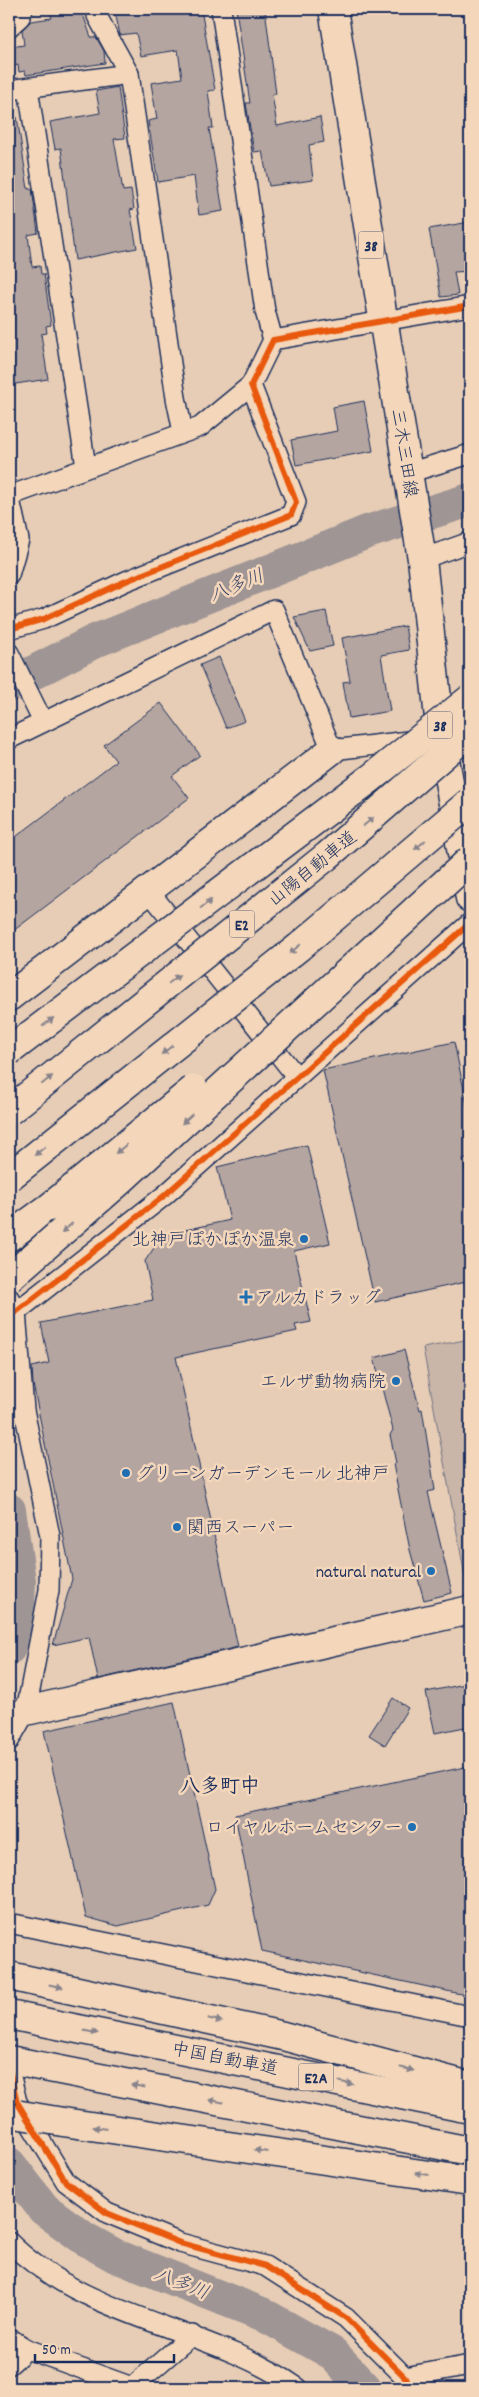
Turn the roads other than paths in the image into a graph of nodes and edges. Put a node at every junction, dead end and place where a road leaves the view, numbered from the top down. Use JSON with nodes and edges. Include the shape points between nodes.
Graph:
{"nodes":[{"id":1,"x":22,"y":9,"type":"edge"},
{"id":2,"x":98,"y":9,"type":"edge"},
{"id":3,"x":221,"y":9,"type":"edge"},
{"id":4,"x":333,"y":9,"type":"edge"},
{"id":5,"x":9,"y":27,"type":"edge"},
{"id":6,"x":129,"y":74,"type":"junction"},
{"id":7,"x":28,"y":88,"type":"junction"},
{"id":8,"x":9,"y":90,"type":"edge"},
{"id":9,"x":470,"y":306,"type":"edge"},
{"id":10,"x":383,"y":323,"type":"junction"},
{"id":11,"x":273,"y":340,"type":"junction"},
{"id":12,"x":251,"y":384,"type":"junction"},
{"id":13,"x":183,"y":432,"type":"junction"},
{"id":14,"x":470,"y":454,"type":"edge"},
{"id":15,"x":86,"y":468,"type":"junction"},
{"id":16,"x":408,"y":477,"type":"junction"},
{"id":17,"x":9,"y":496,"type":"edge"},
{"id":18,"x":470,"y":542,"type":"edge"},
{"id":19,"x":422,"y":555,"type":"junction"},
{"id":20,"x":9,"y":575,"type":"edge"},
{"id":21,"x":9,"y":630,"type":"edge"},
{"id":22,"x":9,"y":653,"type":"edge"},
{"id":23,"x":470,"y":699,"type":"edge"},
{"id":24,"x":40,"y":716,"type":"junction"},
{"id":25,"x":470,"y":732,"type":"edge"},
{"id":26,"x":441,"y":737,"type":"junction"},
{"id":27,"x":9,"y":739,"type":"edge"},
{"id":28,"x":332,"y":750,"type":"junction"},
{"id":29,"x":470,"y":802,"type":"edge"},
{"id":30,"x":470,"y":860,"type":"edge"},
{"id":31,"x":148,"y":890,"type":"junction"},
{"id":32,"x":470,"y":898,"type":"edge"},
{"id":33,"x":416,"y":908,"type":"junction"},
{"id":34,"x":470,"y":923,"type":"edge"},
{"id":35,"x":9,"y":997,"type":"edge"},
{"id":36,"x":9,"y":1051,"type":"edge"},
{"id":37,"x":296,"y":1076,"type":"junction"},
{"id":38,"x":9,"y":1110,"type":"edge"},
{"id":39,"x":9,"y":1177,"type":"edge"},
{"id":40,"x":9,"y":1237,"type":"edge"},
{"id":41,"x":9,"y":1278,"type":"edge"},
{"id":42,"x":12,"y":1305,"type":"edge"},
{"id":43,"x":470,"y":1610,"type":"edge"},
{"id":44,"x":26,"y":1711,"type":"junction"},
{"id":45,"x":9,"y":1741,"type":"edge"},
{"id":46,"x":9,"y":1923,"type":"edge"},
{"id":47,"x":9,"y":1976,"type":"edge"},
{"id":48,"x":9,"y":2015,"type":"edge"},
{"id":49,"x":470,"y":2016,"type":"edge"},
{"id":50,"x":9,"y":2060,"type":"edge"},
{"id":51,"x":9,"y":2069,"type":"edge"},
{"id":52,"x":470,"y":2086,"type":"edge"},
{"id":53,"x":11,"y":2107,"type":"edge"},
{"id":54,"x":470,"y":2109,"type":"edge"},
{"id":55,"x":470,"y":2151,"type":"edge"},
{"id":56,"x":470,"y":2181,"type":"edge"},
{"id":57,"x":9,"y":2242,"type":"edge"},
{"id":58,"x":192,"y":2335,"type":"junction"},
{"id":59,"x":9,"y":2338,"type":"edge"},
{"id":60,"x":28,"y":2349,"type":"junction"},
{"id":61,"x":9,"y":2365,"type":"edge"},
{"id":62,"x":470,"y":2365,"type":"edge"},
{"id":63,"x":409,"y":2383,"type":"edge"},
{"id":64,"x":132,"y":2388,"type":"edge"},
{"id":65,"x":298,"y":2388,"type":"edge"}],
"edges":[{"from":1,"to":5,"type":"street","via":[[20,17]]},
{"from":2,"to":6,"type":"street","via":[[97,16]]},
{"from":3,"to":11,"type":"street","via":[[265,311]]},
{"from":4,"to":10,"type":"main road","name":"三木三田線","number":"38"},
{"from":6,"to":7,"type":"street"},
{"from":6,"to":13,"type":"street"},
{"from":7,"to":8,"type":"street"},
{"from":7,"to":15,"type":"street"},
{"from":9,"to":10,"type":"street"},
{"from":10,"to":11,"type":"street"},
{"from":10,"to":16,"type":"main road","name":"三木三田線","number":"38"},
{"from":11,"to":12,"type":"street"},
{"from":12,"to":13,"type":"street","via":[[200,427]]},
{"from":12,"to":21,"type":"street","via":[[296,502],[291,515],[126,581],[44,619]]},
{"from":13,"to":15,"type":"street"},
{"from":14,"to":16,"type":"street"},
{"from":15,"to":17,"type":"street"},
{"from":16,"to":19,"type":"main road","name":"三木三田線","number":"38"},
{"from":17,"to":20,"type":"street","via":[[19,540]]},
{"from":18,"to":19,"type":"street"},
{"from":19,"to":26,"type":"main road","name":"三木三田線","number":"38"},
{"from":22,"to":24,"type":"street"},
{"from":36,"to":23,"type":"main road","one_way":true,"bridge":true,"via":[[372,778]]},
{"from":24,"to":27,"type":"street"},
{"from":24,"to":28,"type":"street","via":[[274,610]]},
{"from":38,"to":25,"type":"main road","name":"山陽自動車道","number":"E2","one_way":true,"bridge":true,"via":[[327,856]]},
{"from":26,"to":28,"type":"street"},
{"from":26,"to":32,"type":"main road","name":"三木三田線","number":"38"},
{"from":28,"to":31,"type":"main road"},
{"from":29,"to":39,"type":"main road","one_way":true,"bridge":true,"via":[[298,947]]},
{"from":30,"to":33,"type":"main road","bridge":true},
{"from":31,"to":35,"type":"main road"},
{"from":31,"to":37,"type":"street"},
{"from":33,"to":40,"type":"main road","one_way":true,"bridge":true},
{"from":33,"to":41,"type":"main road","one_way":true,"bridge":true,"via":[[79,1218]]},
{"from":34,"to":37,"type":"street"},
{"from":37,"to":42,"type":"street","via":[[165,1195]]},
{"from":42,"to":44,"type":"street","via":[[24,1410],[50,1536],[49,1590]]},
{"from":43,"to":44,"type":"main road"},
{"from":44,"to":45,"type":"street"},
{"from":46,"to":49,"type":"street"},
{"from":47,"to":52,"type":"main road","one_way":true,"via":[[283,2036]]},
{"from":48,"to":54,"type":"main road","name":"中国自動車道","number":"E2A","one_way":true},
{"from":55,"to":50,"type":"main road","number":"E2A","one_way":true},
{"from":51,"to":53,"type":"street"},
{"from":56,"to":53,"type":"main road","one_way":true,"bridge":true,"via":[[63,2122]]},
{"from":53,"to":63,"type":"street","via":[[66,2182],[107,2213],[180,2243],[265,2266],[346,2318]]},
{"from":57,"to":58,"type":"street","via":[[22,2256],[62,2283],[117,2308]]},
{"from":58,"to":64,"type":"street"},
{"from":58,"to":65,"type":"street","via":[[272,2370]]},
{"from":59,"to":60,"type":"street"},
{"from":60,"to":61,"type":"street"},
{"from":60,"to":64,"type":"street"},
{"from":62,"to":63,"type":"street"}]}
